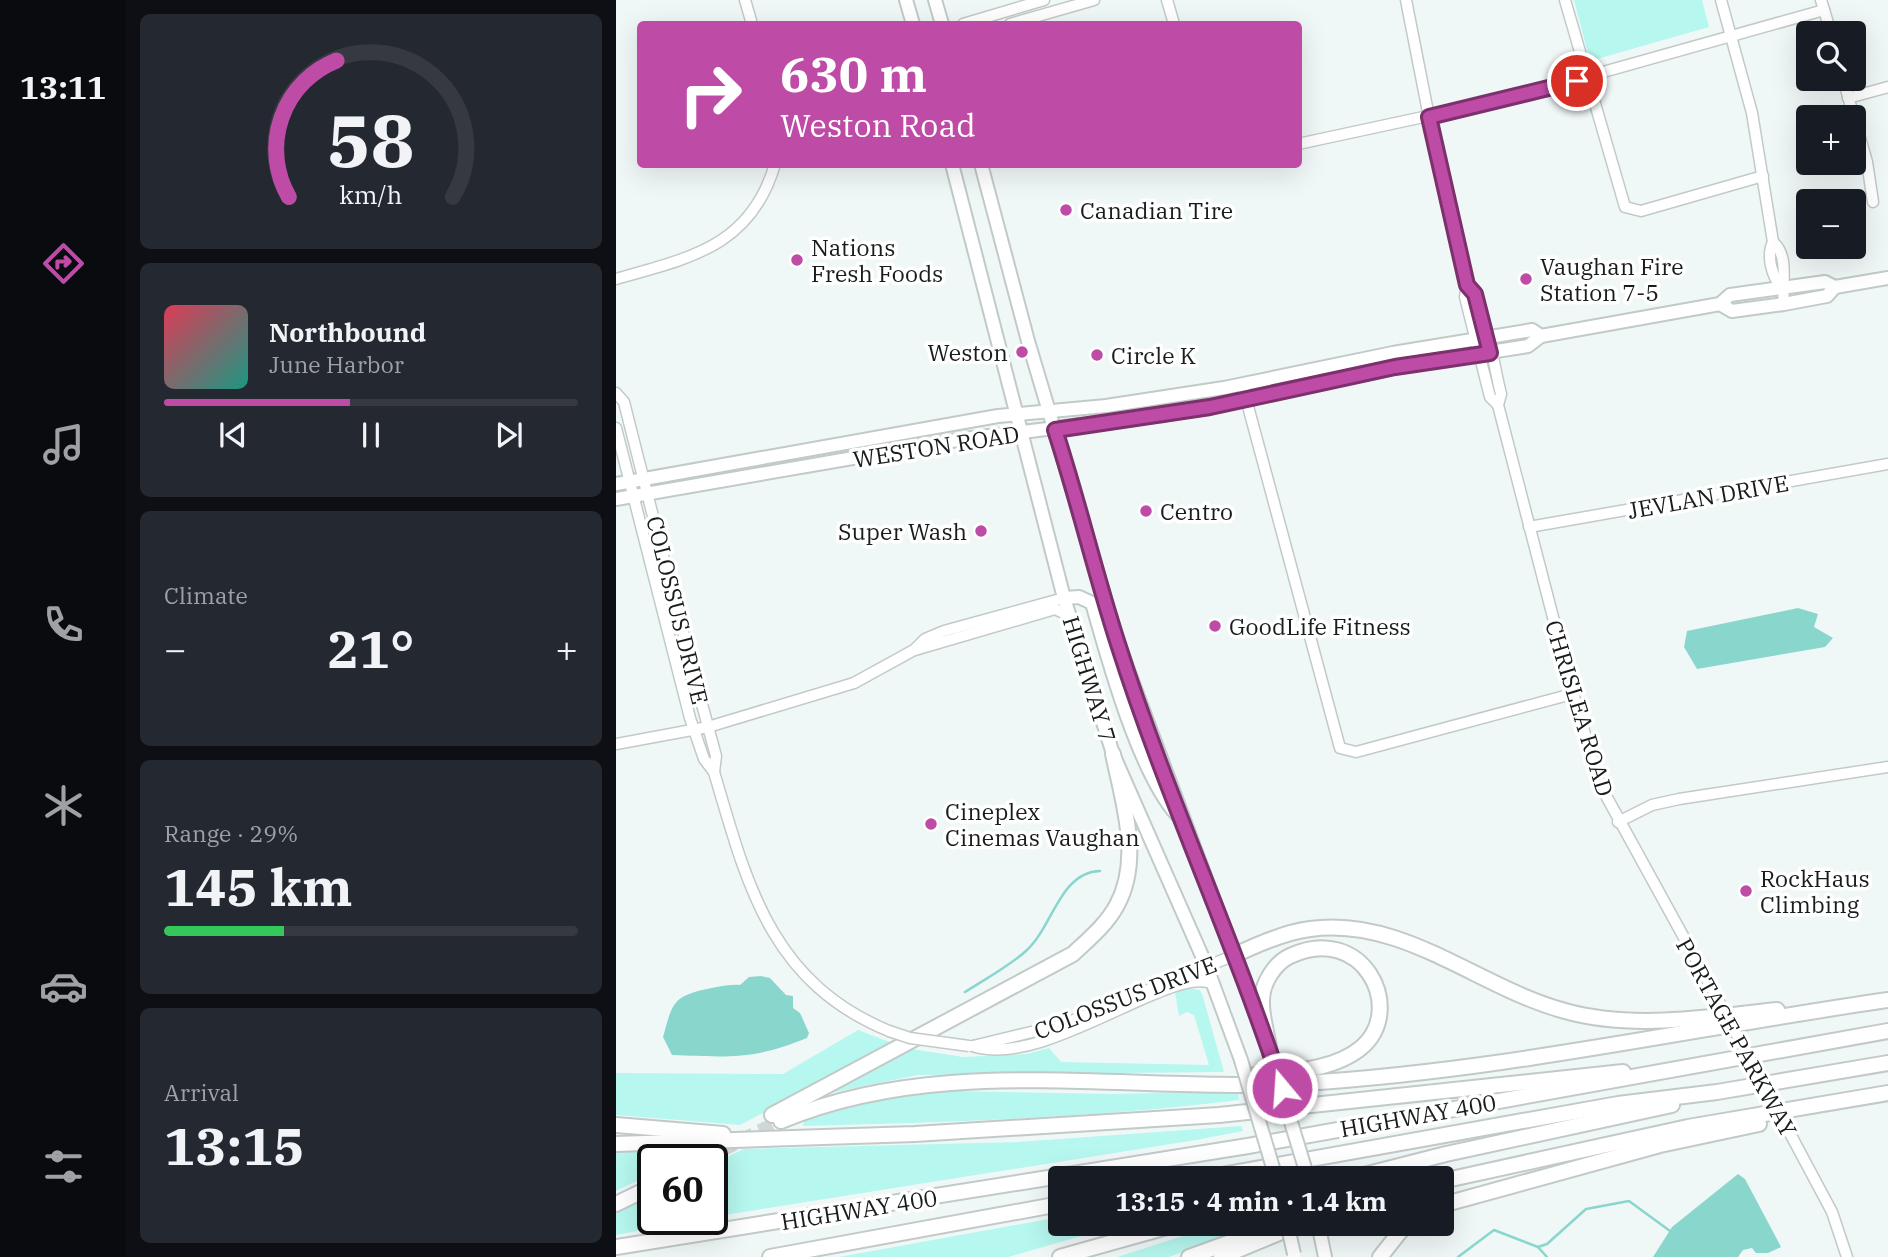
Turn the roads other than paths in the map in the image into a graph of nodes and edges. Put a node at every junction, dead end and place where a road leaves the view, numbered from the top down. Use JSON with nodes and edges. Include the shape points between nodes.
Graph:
{"nodes":[{"id":1,"x":745,"y":0,"type":"edge"},
{"id":2,"x":906,"y":0,"type":"edge"},
{"id":3,"x":935,"y":0,"type":"edge"},
{"id":4,"x":1044,"y":0,"type":"edge"},
{"id":5,"x":1094,"y":0,"type":"edge"},
{"id":6,"x":1167,"y":0,"type":"edge"},
{"id":7,"x":1406,"y":0,"type":"edge"},
{"id":8,"x":1565,"y":0,"type":"edge"},
{"id":9,"x":1721,"y":0,"type":"edge"},
{"id":10,"x":1823,"y":5,"type":"edge"},
{"id":11,"x":751,"y":21,"type":"edge"},
{"id":12,"x":912,"y":21,"type":"edge"},
{"id":13,"x":941,"y":21,"type":"edge"},
{"id":14,"x":973,"y":21,"type":"edge"},
{"id":15,"x":1020,"y":21,"type":"edge"},
{"id":16,"x":1173,"y":21,"type":"edge"},
{"id":17,"x":1730,"y":36,"type":"junction"},
{"id":18,"x":1586,"y":79,"type":"junction"},
{"id":19,"x":1888,"y":87,"type":"edge"},
{"id":20,"x":1846,"y":91,"type":"edge"},
{"id":21,"x":1848,"y":98,"type":"junction"},
{"id":22,"x":1429,"y":117,"type":"junction"},
{"id":23,"x":1302,"y":143,"type":"edge"},
{"id":24,"x":773,"y":168,"type":"edge"},
{"id":25,"x":953,"y":168,"type":"edge"},
{"id":26,"x":982,"y":168,"type":"edge"},
{"id":27,"x":1763,"y":176,"type":"junction"},
{"id":28,"x":1873,"y":202,"type":"dead end"},
{"id":29,"x":1888,"y":278,"type":"edge"},
{"id":30,"x":616,"y":279,"type":"edge"},
{"id":31,"x":1835,"y":287,"type":"junction"},
{"id":32,"x":1782,"y":288,"type":"junction"},
{"id":33,"x":1720,"y":304,"type":"junction"},
{"id":34,"x":1784,"y":304,"type":"junction"},
{"id":35,"x":1541,"y":336,"type":"junction"},
{"id":36,"x":1480,"y":338,"type":"junction"},
{"id":37,"x":1485,"y":354,"type":"junction"},
{"id":38,"x":1242,"y":384,"type":"junction"},
{"id":39,"x":616,"y":393,"type":"edge"},
{"id":40,"x":1246,"y":400,"type":"junction"},
{"id":41,"x":1048,"y":411,"type":"junction"},
{"id":42,"x":1018,"y":413,"type":"junction"},
{"id":43,"x":616,"y":428,"type":"edge"},
{"id":44,"x":1055,"y":430,"type":"junction"},
{"id":45,"x":1022,"y":433,"type":"junction"},
{"id":46,"x":1888,"y":464,"type":"edge"},
{"id":47,"x":644,"y":478,"type":"junction"},
{"id":48,"x":630,"y":481,"type":"junction"},
{"id":49,"x":616,"y":484,"type":"edge"},
{"id":50,"x":648,"y":493,"type":"junction"},
{"id":51,"x":634,"y":496,"type":"junction"},
{"id":52,"x":616,"y":499,"type":"edge"},
{"id":53,"x":1529,"y":527,"type":"junction"},
{"id":54,"x":1064,"y":598,"type":"junction"},
{"id":55,"x":1070,"y":616,"type":"junction"},
{"id":56,"x":683,"y":641,"type":"junction"},
{"id":57,"x":672,"y":646,"type":"junction"},
{"id":58,"x":914,"y":650,"type":"junction"},
{"id":59,"x":1573,"y":694,"type":"junction"},
{"id":60,"x":708,"y":727,"type":"junction"},
{"id":61,"x":694,"y":730,"type":"junction"},
{"id":62,"x":616,"y":744,"type":"edge"},
{"id":63,"x":1114,"y":754,"type":"junction"},
{"id":64,"x":1888,"y":767,"type":"edge"},
{"id":65,"x":715,"y":772,"type":"junction"},
{"id":66,"x":1182,"y":820,"type":"junction"},
{"id":67,"x":1618,"y":822,"type":"junction"},
{"id":68,"x":1235,"y":955,"type":"junction"},
{"id":69,"x":1206,"y":965,"type":"junction"},
{"id":70,"x":1183,"y":979,"type":"junction"},
{"id":71,"x":1213,"y":984,"type":"junction"},
{"id":72,"x":1882,"y":1000,"type":"edge"},
{"id":73,"x":1888,"y":1031,"type":"edge"},
{"id":74,"x":1270,"y":1053,"type":"junction"},
{"id":75,"x":1888,"y":1063,"type":"edge"},
{"id":76,"x":1674,"y":1068,"type":"junction"},
{"id":77,"x":1210,"y":1084,"type":"junction"},
{"id":78,"x":1717,"y":1093,"type":"junction"},
{"id":79,"x":1888,"y":1093,"type":"edge"},
{"id":80,"x":1830,"y":1104,"type":"junction"},
{"id":81,"x":616,"y":1125,"type":"edge"},
{"id":82,"x":783,"y":1138,"type":"junction"},
{"id":83,"x":616,"y":1144,"type":"edge"},
{"id":84,"x":1272,"y":1166,"type":"edge"},
{"id":85,"x":1272,"y":1166,"type":"edge"},
{"id":86,"x":1304,"y":1166,"type":"edge"},
{"id":87,"x":1404,"y":1166,"type":"edge"},
{"id":88,"x":1454,"y":1178,"type":"edge"},
{"id":89,"x":637,"y":1194,"type":"edge"},
{"id":90,"x":1454,"y":1201,"type":"edge"},
{"id":91,"x":616,"y":1204,"type":"edge"},
{"id":92,"x":1048,"y":1206,"type":"edge"},
{"id":93,"x":1135,"y":1236,"type":"edge"},
{"id":94,"x":1248,"y":1236,"type":"edge"},
{"id":95,"x":1272,"y":1236,"type":"edge"},
{"id":96,"x":1289,"y":1236,"type":"edge"},
{"id":97,"x":1397,"y":1236,"type":"edge"},
{"id":98,"x":616,"y":1247,"type":"edge"},
{"id":99,"x":1294,"y":1256,"type":"edge"},
{"id":100,"x":770,"y":1257,"type":"edge"},
{"id":101,"x":1060,"y":1257,"type":"edge"},
{"id":102,"x":1189,"y":1257,"type":"edge"},
{"id":103,"x":1221,"y":1257,"type":"edge"},
{"id":104,"x":1380,"y":1257,"type":"edge"},
{"id":105,"x":1847,"y":1257,"type":"edge"}],
"edges":[{"from":1,"to":11,"type":"street"},
{"from":2,"to":12,"type":"main road"},
{"from":3,"to":13,"type":"main road"},
{"from":4,"to":14,"type":"street"},
{"from":5,"to":15,"type":"street"},
{"from":6,"to":16,"type":"street"},
{"from":7,"to":22,"type":"street","name":"CHRISLEA ROAD"},
{"from":8,"to":18,"type":"street"},
{"from":9,"to":17,"type":"street"},
{"from":10,"to":17,"type":"street"},
{"from":17,"to":18,"type":"street"},
{"from":17,"to":27,"type":"street","via":[[1752,113]]},
{"from":18,"to":22,"type":"street"},
{"from":18,"to":27,"type":"street","via":[[1621,200],[1629,210],[1641,211]]},
{"from":19,"to":21,"type":"street"},
{"from":20,"to":21,"type":"street"},
{"from":21,"to":28,"type":"street","via":[[1867,162]]},
{"from":22,"to":23,"type":"street"},
{"from":22,"to":36,"type":"street","name":"CHRISLEA ROAD","via":[[1467,285],[1465,296]]},
{"from":24,"to":30,"type":"street","via":[[756,209],[711,249]]},
{"from":25,"to":42,"type":"main road","name":"HIGHWAY 7"},
{"from":26,"to":41,"type":"main road","name":"HIGHWAY 7"},
{"from":27,"to":32,"type":"street","via":[[1773,242],[1779,247],[1785,276]]},
{"from":29,"to":31,"type":"main road","name":"WESTON ROAD"},
{"from":31,"to":32,"type":"main road","name":"WESTON ROAD","via":[[1825,282]]},
{"from":31,"to":34,"type":"main road","name":"WESTON ROAD","via":[[1827,296]]},
{"from":32,"to":33,"type":"main road","name":"WESTON ROAD","via":[[1730,295]]},
{"from":32,"to":34,"type":"street"},
{"from":33,"to":34,"type":"main road","name":"WESTON ROAD","via":[[1732,311]]},
{"from":33,"to":35,"type":"main road","name":"WESTON ROAD"},
{"from":35,"to":36,"type":"main road","name":"WESTON ROAD","via":[[1532,330]]},
{"from":35,"to":37,"type":"main road","name":"WESTON ROAD","via":[[1528,346]]},
{"from":36,"to":37,"type":"street","name":"CHRISLEA ROAD"},
{"from":36,"to":38,"type":"main road","name":"WESTON ROAD"},
{"from":37,"to":40,"type":"main road","name":"WESTON ROAD","via":[[1395,367]]},
{"from":37,"to":53,"type":"street","name":"CHRISLEA ROAD","via":[[1490,397],[1498,405]]},
{"from":38,"to":40,"type":"street"},
{"from":38,"to":41,"type":"main road","name":"WESTON ROAD"},
{"from":39,"to":47,"type":"street","name":"COLOSSUS DRIVE","via":[[624,402]]},
{"from":40,"to":44,"type":"main road","name":"WESTON ROAD"},
{"from":40,"to":59,"type":"street","via":[[1344,752]]},
{"from":41,"to":42,"type":"main road","name":"WESTON ROAD"},
{"from":41,"to":44,"type":"main road","name":"HIGHWAY 7"},
{"from":42,"to":45,"type":"main road","name":"HIGHWAY 7"},
{"from":42,"to":47,"type":"main road","name":"WESTON ROAD"},
{"from":43,"to":48,"type":"street","name":"COLOSSUS DRIVE"},
{"from":44,"to":45,"type":"main road","name":"WESTON ROAD"},
{"from":44,"to":66,"type":"main road","name":"HIGHWAY 7","via":[[1118,643]]},
{"from":45,"to":50,"type":"main road","name":"WESTON ROAD","via":[[962,439]]},
{"from":45,"to":54,"type":"main road","name":"HIGHWAY 7"},
{"from":46,"to":53,"type":"street","name":"JEVLAN DRIVE"},
{"from":47,"to":48,"type":"main road","name":"WESTON ROAD"},
{"from":47,"to":50,"type":"street","name":"COLOSSUS DRIVE"},
{"from":48,"to":49,"type":"main road","name":"WESTON ROAD"},
{"from":48,"to":51,"type":"street","name":"COLOSSUS DRIVE"},
{"from":50,"to":51,"type":"main road","name":"WESTON ROAD"},
{"from":50,"to":56,"type":"street","name":"COLOSSUS DRIVE"},
{"from":51,"to":52,"type":"main road","name":"WESTON ROAD"},
{"from":51,"to":57,"type":"street","name":"COLOSSUS DRIVE"},
{"from":53,"to":59,"type":"street","name":"CHRISLEA ROAD"},
{"from":54,"to":55,"type":"main road","name":"HIGHWAY 7"},
{"from":54,"to":58,"type":"street","via":[[944,631]]},
{"from":54,"to":66,"type":"main road","via":[[1079,597],[1092,603],[1140,749],[1161,798]]},
{"from":55,"to":58,"type":"street","via":[[1055,609]]},
{"from":55,"to":63,"type":"main road","name":"HIGHWAY 7"},
{"from":56,"to":57,"type":"street"},
{"from":56,"to":60,"type":"street","name":"COLOSSUS DRIVE"},
{"from":57,"to":61,"type":"street","name":"COLOSSUS DRIVE"},
{"from":58,"to":60,"type":"street","via":[[854,683]]},
{"from":59,"to":67,"type":"street","name":"CHRISLEA ROAD","via":[[1599,783]]},
{"from":60,"to":61,"type":"street","name":"COLOSSUS DRIVE"},
{"from":60,"to":65,"type":"street","name":"COLOSSUS DRIVE"},
{"from":61,"to":62,"type":"street"},
{"from":61,"to":65,"type":"street","name":"COLOSSUS DRIVE","via":[[704,759]]},
{"from":63,"to":69,"type":"main road","name":"HIGHWAY 7"},
{"from":63,"to":77,"type":"highway","via":[[1130,838],[1118,904],[1104,924],[1073,954],[776,1118],[851,1097],[937,1083]]},
{"from":64,"to":67,"type":"street","name":"CHRISLEA ROAD","via":[[1679,799],[1651,805]]},
{"from":65,"to":70,"type":"street","name":"COLOSSUS DRIVE","bridge":true,"via":[[749,884],[779,945],[825,995],[889,1031],[971,1046],[1042,1031]]},
{"from":66,"to":68,"type":"main road","name":"HIGHWAY 7"},
{"from":67,"to":105,"type":"street","name":"PORTAGE PARKWAY","bridge":true,"via":[[1832,1212]]},
{"from":68,"to":69,"type":"street","name":"COLOSSUS DRIVE"},
{"from":68,"to":72,"type":"highway","via":[[1310,929],[1376,932],[1565,1011],[1629,1020]]},
{"from":68,"to":74,"type":"main road","name":"HIGHWAY 7"},
{"from":69,"to":70,"type":"street","name":"COLOSSUS DRIVE"},
{"from":69,"to":71,"type":"main road","name":"HIGHWAY 7"},
{"from":70,"to":71,"type":"street","name":"COLOSSUS DRIVE"},
{"from":71,"to":84,"type":"main road","name":"HIGHWAY 7","bridge":true},
{"from":72,"to":77,"type":"highway","via":[[1502,1065],[1301,1084]]},
{"from":73,"to":76,"type":"highway","name":"HIGHWAY 400"},
{"from":74,"to":77,"type":"highway","via":[[1262,999],[1269,975],[1284,959],[1305,949],[1331,947],[1364,964],[1378,999],[1377,1022],[1363,1047],[1340,1060]]},
{"from":74,"to":86,"type":"main road","name":"HIGHWAY 7","bridge":true},
{"from":75,"to":78,"type":"highway","name":"HIGHWAY 400"},
{"from":76,"to":82,"type":"highway","via":[[1219,1115]]},
{"from":76,"to":98,"type":"highway","name":"HIGHWAY 400","via":[[1248,1146]]},
{"from":78,"to":85,"type":"highway","name":"HIGHWAY 400","via":[[1618,1104]]},
{"from":78,"to":87,"type":"highway"},
{"from":79,"to":80,"type":"highway"},
{"from":80,"to":88,"type":"highway","via":[[1688,1126]]},
{"from":80,"to":90,"type":"highway","via":[[1553,1172]]},
{"from":81,"to":82,"type":"highway"},
{"from":82,"to":83,"type":"highway"},
{"from":89,"to":91,"type":"highway"},
{"from":92,"to":100,"type":"highway","name":"HIGHWAY 400"},
{"from":93,"to":101,"type":"highway"},
{"from":94,"to":102,"type":"highway"},
{"from":95,"to":103,"type":"highway"},
{"from":96,"to":99,"type":"main road","bridge":true},
{"from":97,"to":104,"type":"highway"}]}
